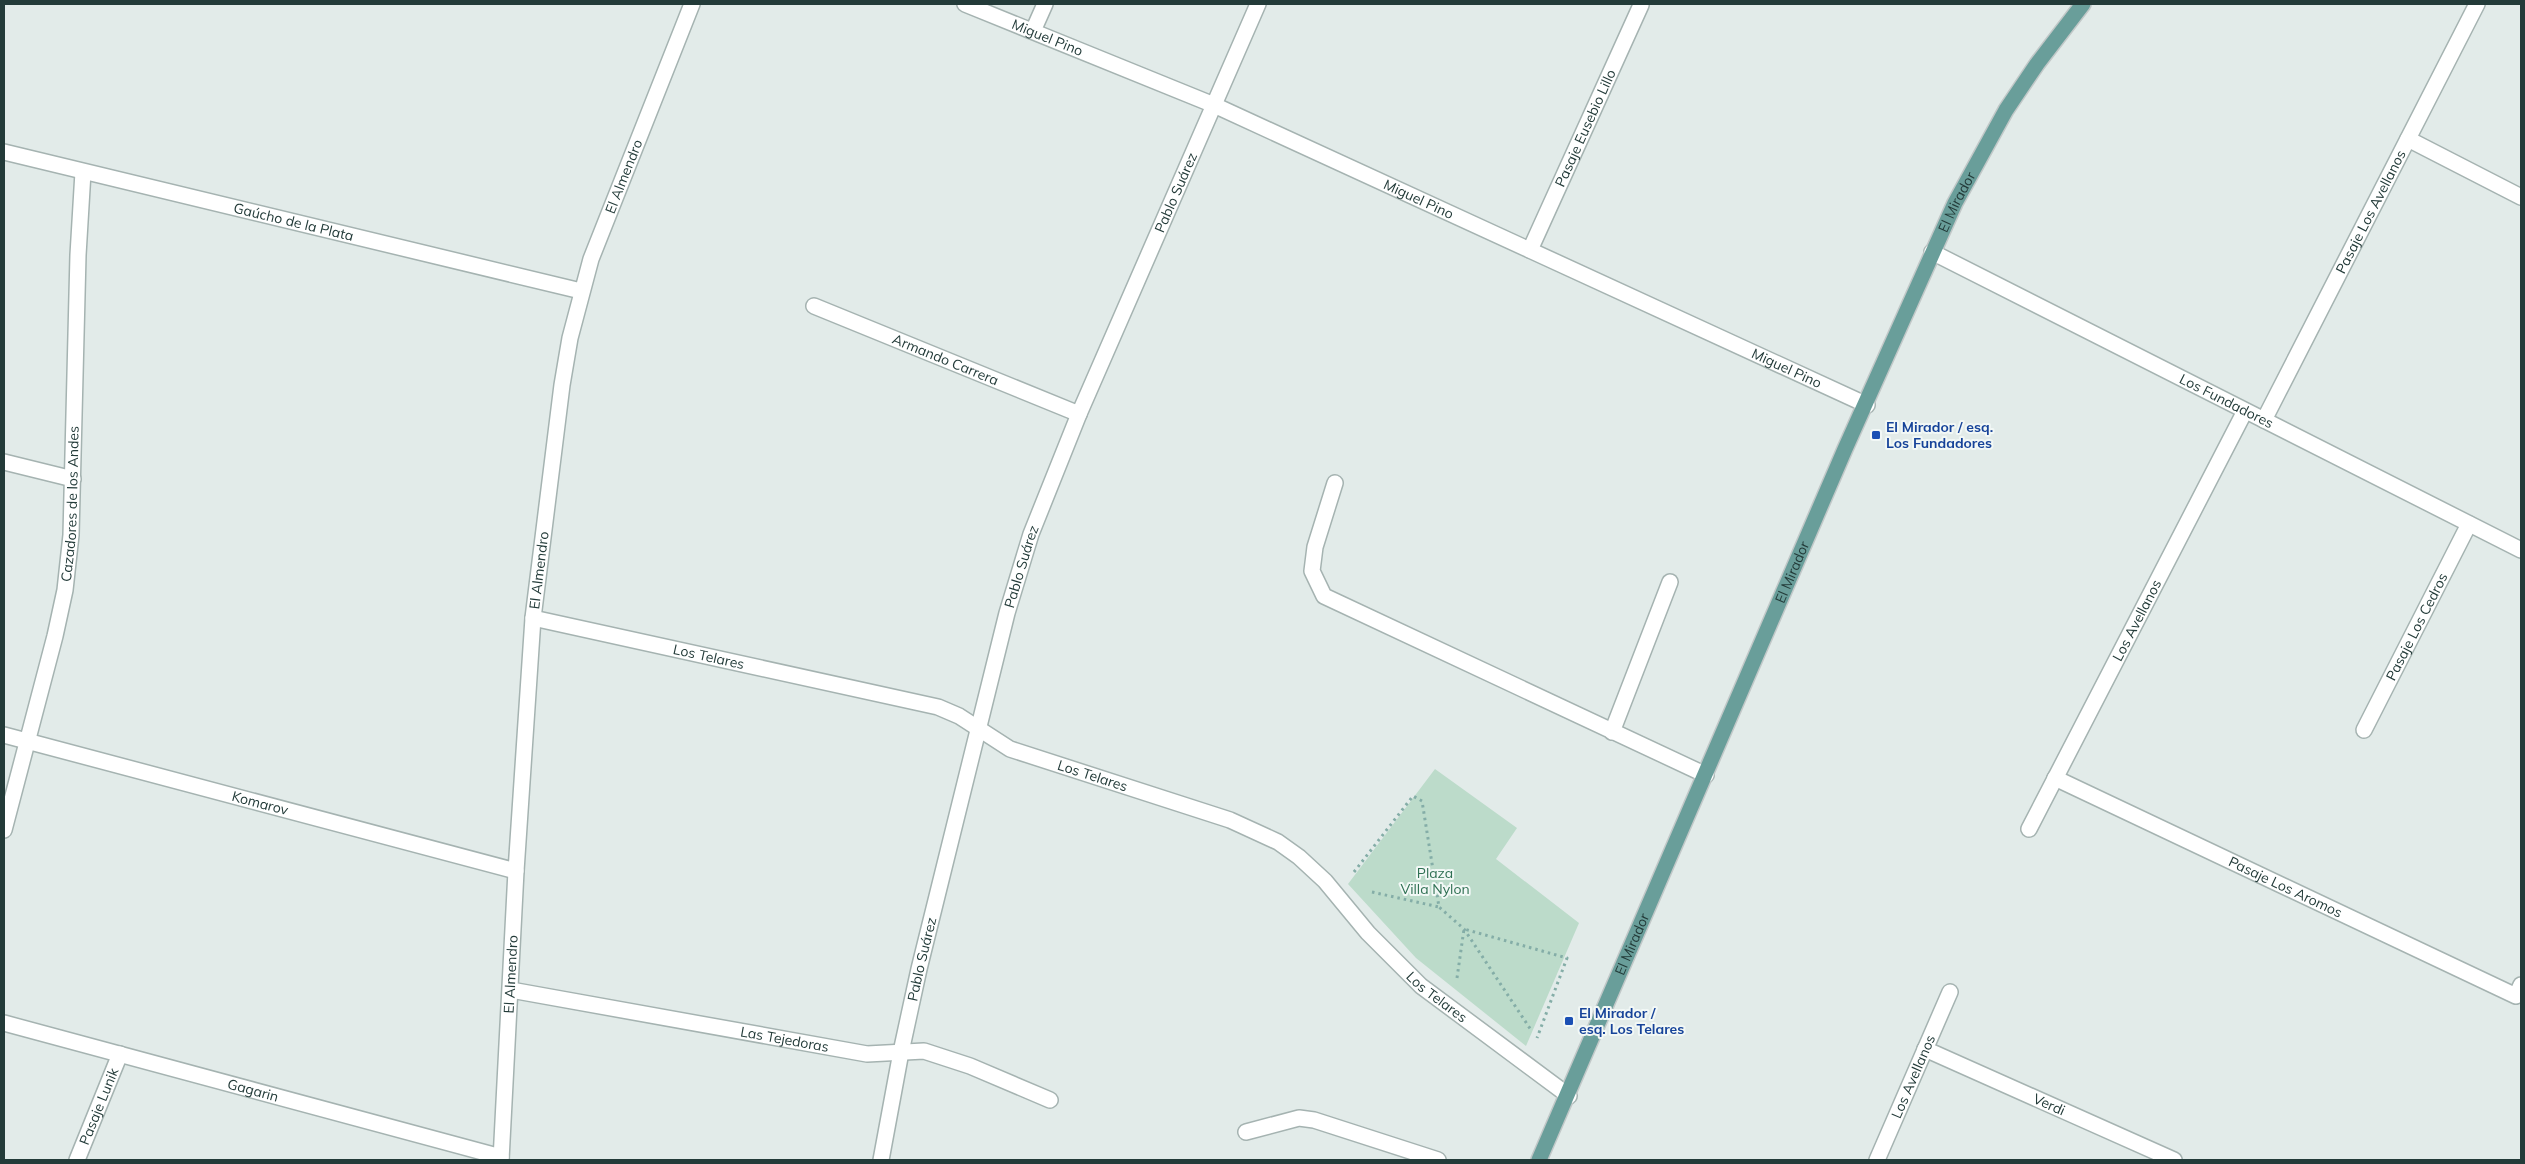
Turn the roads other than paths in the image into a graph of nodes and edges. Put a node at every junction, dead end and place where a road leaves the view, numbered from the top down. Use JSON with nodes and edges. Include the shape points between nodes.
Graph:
{"nodes":[{"id":1,"x":692,"y":4,"type":"edge"},
{"id":2,"x":965,"y":4,"type":"edge"},
{"id":3,"x":1045,"y":4,"type":"edge"},
{"id":4,"x":1258,"y":4,"type":"edge"},
{"id":5,"x":2084,"y":4,"type":"edge"},
{"id":6,"x":2477,"y":4,"type":"edge"},
{"id":7,"x":1641,"y":5,"type":"dead end"},
{"id":8,"x":1033,"y":31,"type":"junction"},
{"id":9,"x":1214,"y":105,"type":"junction"},
{"id":10,"x":2408,"y":139,"type":"junction"},
{"id":11,"x":4,"y":152,"type":"edge"},
{"id":12,"x":83,"y":172,"type":"junction"},
{"id":13,"x":2521,"y":197,"type":"edge"},
{"id":14,"x":1530,"y":250,"type":"junction"},
{"id":15,"x":1932,"y":252,"type":"junction"},
{"id":16,"x":582,"y":291,"type":"junction"},
{"id":17,"x":814,"y":306,"type":"dead end"},
{"id":18,"x":1867,"y":405,"type":"junction"},
{"id":19,"x":2245,"y":411,"type":"junction"},
{"id":20,"x":1079,"y":414,"type":"junction"},
{"id":21,"x":2264,"y":420,"type":"junction"},
{"id":22,"x":4,"y":462,"type":"edge"},
{"id":23,"x":72,"y":479,"type":"junction"},
{"id":24,"x":1335,"y":483,"type":"dead end"},
{"id":25,"x":2469,"y":524,"type":"junction"},
{"id":26,"x":2521,"y":550,"type":"edge"},
{"id":27,"x":1670,"y":582,"type":"dead end"},
{"id":28,"x":533,"y":618,"type":"junction"},
{"id":29,"x":978,"y":728,"type":"junction"},
{"id":30,"x":2364,"y":730,"type":"dead end"},
{"id":31,"x":1612,"y":732,"type":"junction"},
{"id":32,"x":4,"y":735,"type":"edge"},
{"id":33,"x":28,"y":741,"type":"junction"},
{"id":34,"x":1706,"y":775,"type":"junction"},
{"id":35,"x":2055,"y":778,"type":"junction"},
{"id":36,"x":2029,"y":829,"type":"dead end"},
{"id":37,"x":4,"y":830,"type":"edge"},
{"id":38,"x":516,"y":871,"type":"junction"},
{"id":39,"x":511,"y":990,"type":"junction"},
{"id":40,"x":2519,"y":990,"type":"edge"},
{"id":41,"x":1950,"y":992,"type":"dead end"},
{"id":42,"x":4,"y":1023,"type":"edge"},
{"id":43,"x":1925,"y":1049,"type":"junction"},
{"id":44,"x":901,"y":1052,"type":"junction"},
{"id":45,"x":120,"y":1054,"type":"junction"},
{"id":46,"x":1569,"y":1096,"type":"junction"},
{"id":47,"x":1050,"y":1100,"type":"dead end"},
{"id":48,"x":1246,"y":1132,"type":"dead end"},
{"id":49,"x":501,"y":1158,"type":"edge"},
{"id":50,"x":77,"y":1160,"type":"edge"},
{"id":51,"x":881,"y":1160,"type":"edge"},
{"id":52,"x":1438,"y":1160,"type":"edge"},
{"id":53,"x":1540,"y":1160,"type":"edge"},
{"id":54,"x":1877,"y":1160,"type":"edge"},
{"id":55,"x":2174,"y":1160,"type":"edge"}],
"edges":[{"from":1,"to":16,"type":"street","name":"El Almendro","via":[[603,227]]},
{"from":2,"to":8,"type":"street","name":"Miguel Pino"},
{"from":3,"to":8,"type":"street"},
{"from":4,"to":9,"type":"street","name":"Pablo Suárez"},
{"from":5,"to":15,"type":"main road","name":"El Mirador","via":[[2006,110],[1979,156]]},
{"from":6,"to":10,"type":"street","name":"Pasaje Los Avellanos"},
{"from":7,"to":14,"type":"street","name":"Pasaje Eusebio Lillo"},
{"from":8,"to":9,"type":"street","name":"Miguel Pino"},
{"from":9,"to":14,"type":"street","name":"Miguel Pino"},
{"from":9,"to":20,"type":"street","name":"Pablo Suárez"},
{"from":10,"to":13,"type":"street"},
{"from":10,"to":21,"type":"street","name":"Pasaje Los Avellanos"},
{"from":11,"to":12,"type":"street","name":"Gaúcho de la Plata"},
{"from":12,"to":16,"type":"street","name":"Gaúcho de la Plata"},
{"from":12,"to":23,"type":"street","name":"Cazadores de los Andes"},
{"from":14,"to":18,"type":"street","name":"Miguel Pino"},
{"from":15,"to":18,"type":"main road","name":"El Mirador"},
{"from":15,"to":19,"type":"street","name":"Los Fundadores"},
{"from":16,"to":28,"type":"street","name":"El Almendro","via":[[562,385]]},
{"from":17,"to":20,"type":"street","name":"Armando Carrera"},
{"from":18,"to":34,"type":"main road","name":"El Mirador","via":[[1845,449]]},
{"from":19,"to":21,"type":"street","name":"Los Fundadores"},
{"from":19,"to":35,"type":"street","name":"Los Avellanos"},
{"from":20,"to":29,"type":"street","name":"Pablo Suárez","via":[[1031,534]]},
{"from":21,"to":25,"type":"street","name":"Los Fundadores"},
{"from":22,"to":23,"type":"street"},
{"from":23,"to":33,"type":"street","name":"Cazadores de los Andes","via":[[71,535],[65,590]]},
{"from":24,"to":31,"type":"street","via":[[1315,547],[1312,571],[1324,596]]},
{"from":25,"to":26,"type":"street","name":"Los Fundadores"},
{"from":25,"to":30,"type":"street","name":"Pasaje Los Cedros"},
{"from":27,"to":31,"type":"street"},
{"from":28,"to":29,"type":"street","name":"Los Telares","via":[[938,707]]},
{"from":28,"to":38,"type":"street","name":"El Almendro"},
{"from":29,"to":44,"type":"street","name":"Pablo Suárez"},
{"from":29,"to":46,"type":"street","name":"Los Telares","via":[[1010,748],[1255,830],[1299,857],[1336,893],[1391,957],[1452,1011]]},
{"from":31,"to":34,"type":"street"},
{"from":32,"to":33,"type":"street","name":"Komarov"},
{"from":33,"to":37,"type":"street","name":"Cazadores de los Andes"},
{"from":33,"to":38,"type":"street","name":"Komarov"},
{"from":34,"to":46,"type":"main road","name":"El Mirador"},
{"from":35,"to":36,"type":"street","name":"Los Avellanos"},
{"from":35,"to":40,"type":"street","name":"Pasaje Los Aromos"},
{"from":38,"to":39,"type":"street","name":"El Almendro"},
{"from":39,"to":44,"type":"street","name":"Las Tejedoras","via":[[867,1054]]},
{"from":39,"to":49,"type":"street","name":"El Almendro"},
{"from":41,"to":43,"type":"street","name":"Los Avellanos"},
{"from":42,"to":45,"type":"street","name":"Gagarin"},
{"from":43,"to":54,"type":"street","name":"Los Avellanos"},
{"from":43,"to":55,"type":"street","name":"Verdi"},
{"from":44,"to":47,"type":"street","name":"Las Tejedoras","via":[[924,1051],[946,1057]]},
{"from":44,"to":51,"type":"street","name":"Pablo Suárez"},
{"from":45,"to":49,"type":"street","name":"Gagarin"},
{"from":45,"to":50,"type":"street","name":"Pasaje Lunik"},
{"from":46,"to":53,"type":"main road","name":"El Mirador"},
{"from":48,"to":52,"type":"street","via":[[1299,1118],[1314,1120]]}]}
